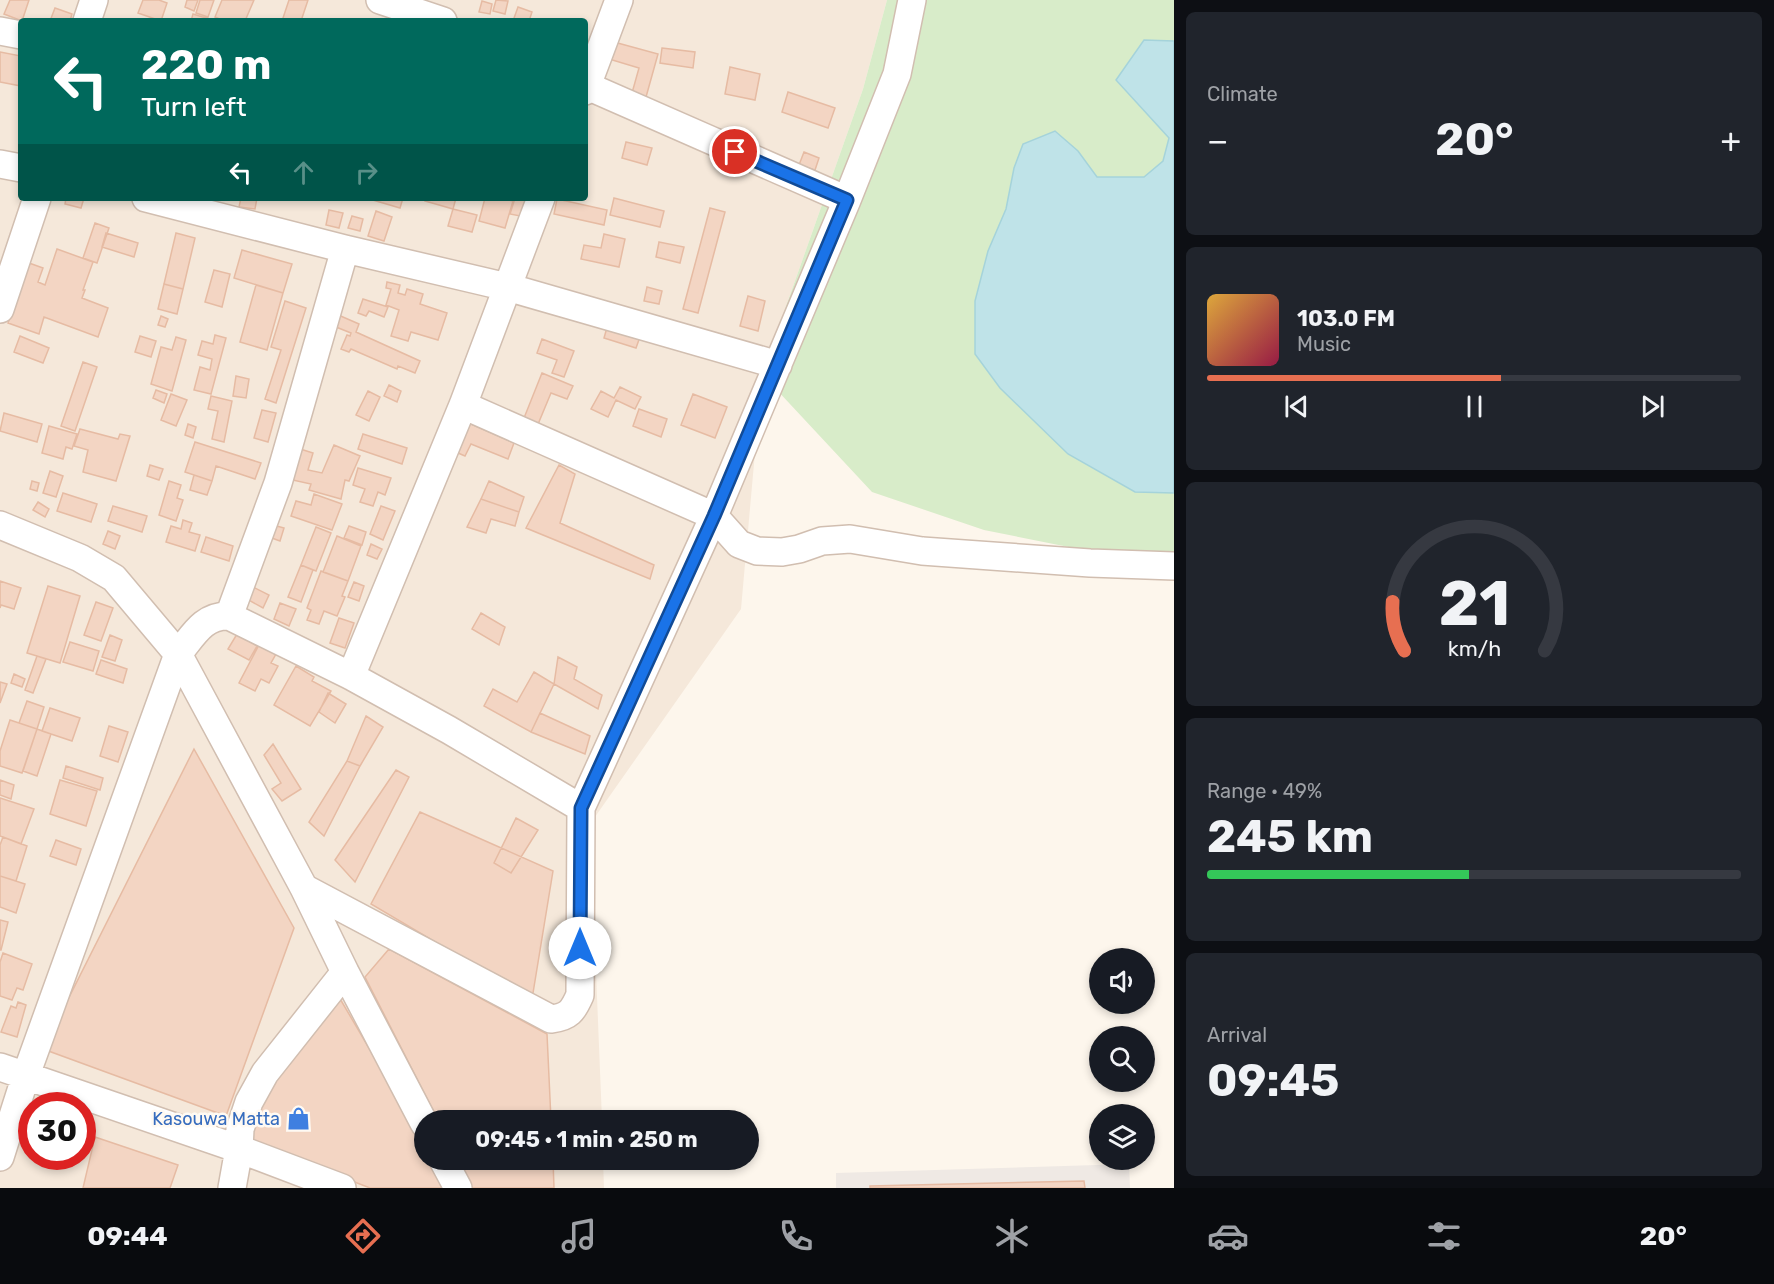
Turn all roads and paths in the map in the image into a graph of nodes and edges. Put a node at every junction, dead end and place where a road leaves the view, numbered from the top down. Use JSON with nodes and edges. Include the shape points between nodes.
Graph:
{"nodes":[{"id":1,"x":93,"y":0,"type":"edge"},
{"id":2,"x":380,"y":0,"type":"edge"},
{"id":3,"x":619,"y":0,"type":"edge"},
{"id":4,"x":912,"y":0,"type":"edge"},
{"id":5,"x":88,"y":18,"type":"edge"},
{"id":6,"x":434,"y":18,"type":"edge"},
{"id":7,"x":0,"y":30,"type":"edge"},
{"id":8,"x":18,"y":34,"type":"edge"},
{"id":9,"x":588,"y":82,"type":"edge"},
{"id":10,"x":588,"y":88,"type":"edge"},
{"id":11,"x":0,"y":164,"type":"edge"},
{"id":12,"x":18,"y":167,"type":"edge"},
{"id":13,"x":847,"y":200,"type":"junction"},
{"id":14,"x":36,"y":201,"type":"edge"},
{"id":15,"x":158,"y":201,"type":"edge"},
{"id":16,"x":540,"y":201,"type":"edge"},
{"id":17,"x":345,"y":249,"type":"junction"},
{"id":18,"x":507,"y":286,"type":"junction"},
{"id":19,"x":0,"y":309,"type":"edge"},
{"id":20,"x":778,"y":365,"type":"junction"},
{"id":21,"x":463,"y":405,"type":"junction"},
{"id":22,"x":714,"y":516,"type":"junction"},
{"id":23,"x":0,"y":525,"type":"edge"},
{"id":24,"x":1174,"y":566,"type":"edge"},
{"id":25,"x":229,"y":616,"type":"junction"},
{"id":26,"x":178,"y":654,"type":"junction"},
{"id":27,"x":351,"y":676,"type":"junction"},
{"id":28,"x":581,"y":808,"type":"junction"},
{"id":29,"x":304,"y":888,"type":"junction"},
{"id":30,"x":345,"y":972,"type":"junction"},
{"id":31,"x":0,"y":1067,"type":"edge"},
{"id":32,"x":26,"y":1076,"type":"junction"},
{"id":33,"x":417,"y":1110,"type":"edge"},
{"id":34,"x":238,"y":1149,"type":"junction"},
{"id":35,"x":0,"y":1157,"type":"edge"},
{"id":36,"x":448,"y":1170,"type":"edge"},
{"id":37,"x":232,"y":1188,"type":"edge"},
{"id":38,"x":342,"y":1188,"type":"edge"},
{"id":39,"x":458,"y":1188,"type":"edge"}],
"edges":[{"from":1,"to":5,"type":"street"},
{"from":2,"to":6,"type":"street"},
{"from":3,"to":9,"type":"street"},
{"from":4,"to":13,"type":"street","via":[[897,74]]},
{"from":7,"to":8,"type":"street"},
{"from":10,"to":13,"type":"street"},
{"from":11,"to":12,"type":"street"},
{"from":13,"to":20,"type":"street"},
{"from":14,"to":19,"type":"street"},
{"from":15,"to":17,"type":"street"},
{"from":16,"to":18,"type":"street"},
{"from":17,"to":18,"type":"street"},
{"from":17,"to":25,"type":"street","via":[[278,483]]},
{"from":18,"to":20,"type":"street"},
{"from":18,"to":21,"type":"street"},
{"from":20,"to":22,"type":"street"},
{"from":21,"to":22,"type":"street"},
{"from":21,"to":27,"type":"street"},
{"from":22,"to":24,"type":"street","via":[[739,544],[757,552],[782,552],[822,541],[850,539],[921,550]]},
{"from":22,"to":28,"type":"street"},
{"from":23,"to":26,"type":"street","via":[[80,558],[114,578]]},
{"from":25,"to":26,"type":"street","via":[[210,619]]},
{"from":25,"to":27,"type":"street"},
{"from":26,"to":29,"type":"street"},
{"from":26,"to":32,"type":"street"},
{"from":27,"to":28,"type":"street"},
{"from":28,"to":29,"type":"street","via":[[580,995],[573,1011],[564,1018],[551,1019]]},
{"from":29,"to":30,"type":"street"},
{"from":30,"to":33,"type":"street"},
{"from":30,"to":34,"type":"street","via":[[265,1073],[249,1102]]},
{"from":31,"to":32,"type":"street"},
{"from":32,"to":34,"type":"street"},
{"from":32,"to":35,"type":"street"},
{"from":34,"to":37,"type":"street"},
{"from":34,"to":38,"type":"street"},
{"from":36,"to":39,"type":"street"}]}
